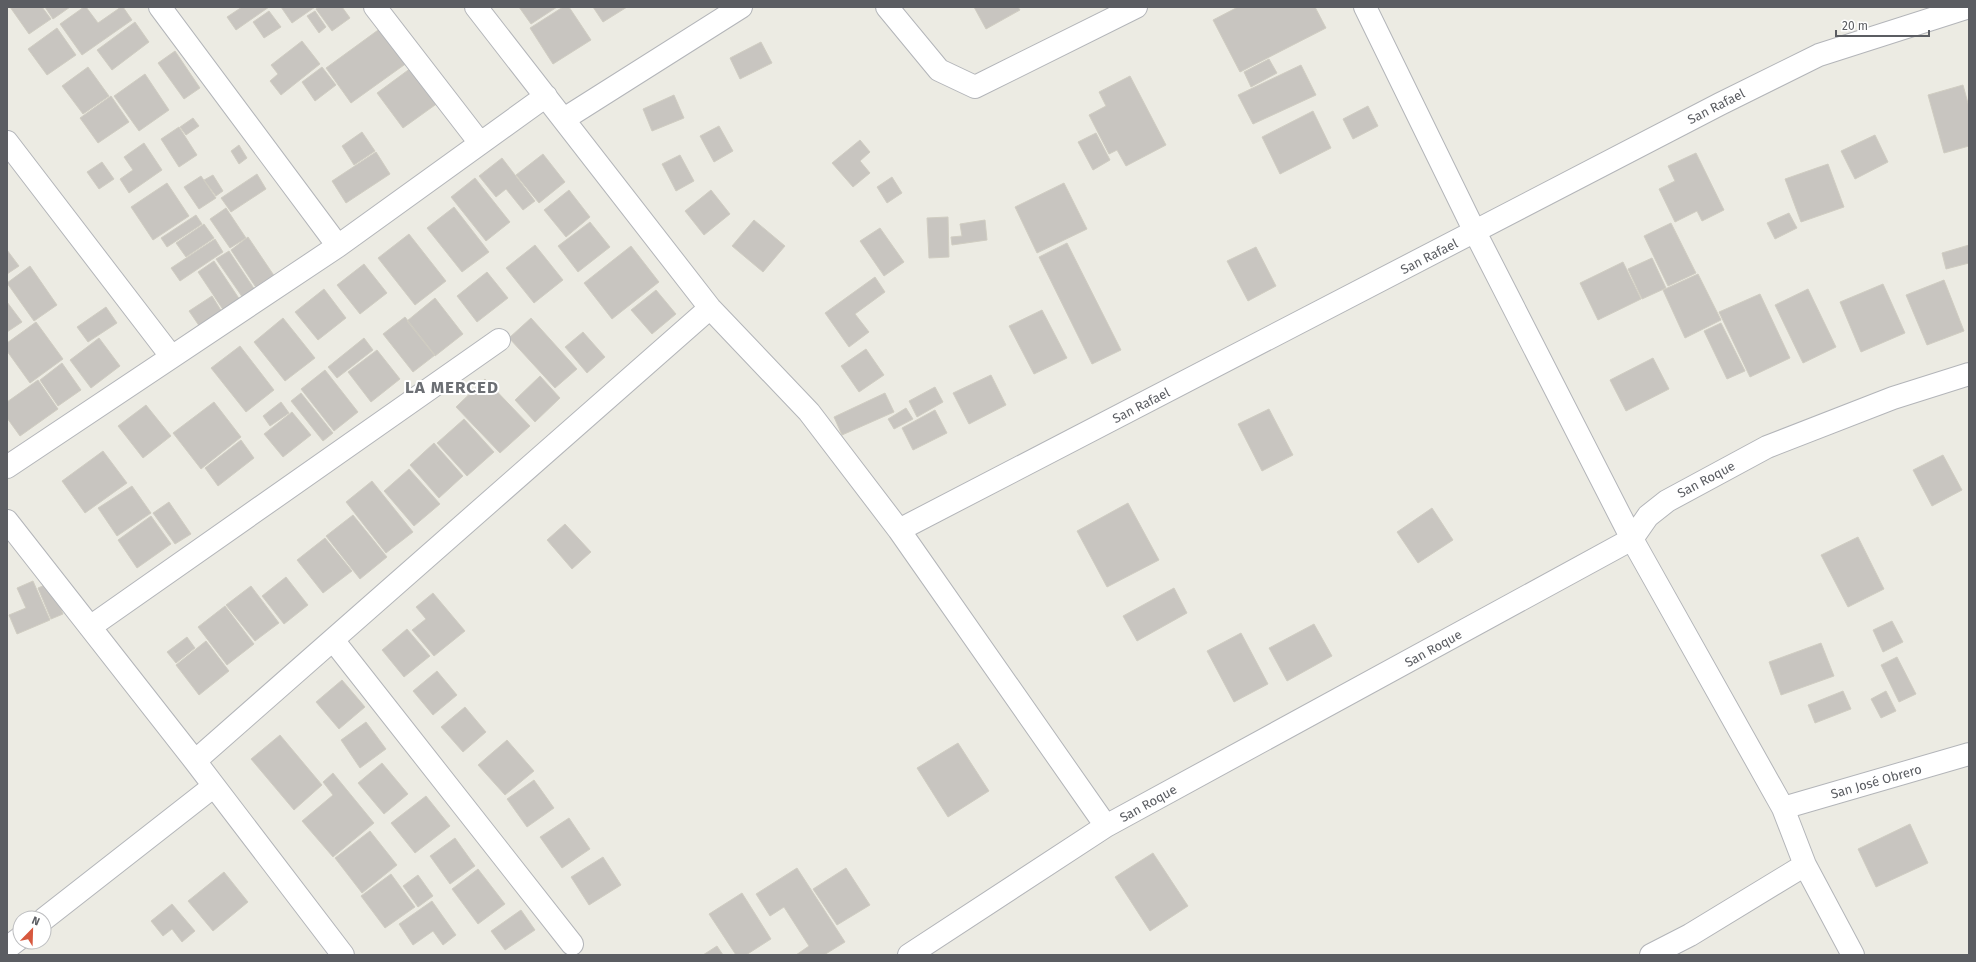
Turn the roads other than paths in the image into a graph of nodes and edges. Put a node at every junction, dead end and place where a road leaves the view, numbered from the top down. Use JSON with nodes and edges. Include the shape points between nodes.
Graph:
{"nodes":[{"id":1,"x":160,"y":7,"type":"edge"},
{"id":2,"x":375,"y":7,"type":"edge"},
{"id":3,"x":476,"y":7,"type":"edge"},
{"id":4,"x":741,"y":7,"type":"edge"},
{"id":5,"x":887,"y":7,"type":"edge"},
{"id":6,"x":1136,"y":7,"type":"edge"},
{"id":7,"x":1365,"y":7,"type":"edge"},
{"id":8,"x":1969,"y":7,"type":"edge"},
{"id":9,"x":546,"y":96,"type":"junction"},
{"id":10,"x":564,"y":119,"type":"junction"},
{"id":11,"x":7,"y":142,"type":"edge"},
{"id":12,"x":480,"y":144,"type":"junction"},
{"id":13,"x":1475,"y":232,"type":"junction"},
{"id":14,"x":338,"y":246,"type":"junction"},
{"id":15,"x":710,"y":308,"type":"junction"},
{"id":16,"x":499,"y":340,"type":"dead end"},
{"id":17,"x":171,"y":356,"type":"junction"},
{"id":18,"x":1969,"y":374,"type":"edge"},
{"id":19,"x":7,"y":467,"type":"edge"},
{"id":20,"x":7,"y":521,"type":"edge"},
{"id":21,"x":899,"y":530,"type":"junction"},
{"id":22,"x":1632,"y":539,"type":"junction"},
{"id":23,"x":90,"y":627,"type":"junction"},
{"id":24,"x":333,"y":640,"type":"junction"},
{"id":25,"x":1969,"y":754,"type":"edge"},
{"id":26,"x":195,"y":761,"type":"junction"},
{"id":27,"x":214,"y":786,"type":"junction"},
{"id":28,"x":1783,"y":808,"type":"junction"},
{"id":29,"x":1106,"y":826,"type":"junction"},
{"id":30,"x":1805,"y":865,"type":"junction"},
{"id":31,"x":52,"y":913,"type":"edge"},
{"id":32,"x":572,"y":944,"type":"dead end"},
{"id":33,"x":343,"y":955,"type":"edge"},
{"id":34,"x":909,"y":955,"type":"edge"},
{"id":35,"x":1651,"y":955,"type":"edge"},
{"id":36,"x":1853,"y":955,"type":"edge"}],
"edges":[{"from":1,"to":14,"type":"street"},
{"from":2,"to":12,"type":"street"},
{"from":3,"to":9,"type":"street"},
{"from":4,"to":10,"type":"street"},
{"from":5,"to":6,"type":"street","via":[[939,70],[975,87]]},
{"from":7,"to":13,"type":"street"},
{"from":8,"to":13,"type":"street","name":"San Rafael","via":[[1819,55]]},
{"from":9,"to":10,"type":"street"},
{"from":9,"to":12,"type":"street"},
{"from":10,"to":15,"type":"street"},
{"from":11,"to":17,"type":"street"},
{"from":12,"to":14,"type":"street"},
{"from":13,"to":21,"type":"street","name":"San Rafael"},
{"from":13,"to":22,"type":"street"},
{"from":14,"to":17,"type":"street"},
{"from":15,"to":21,"type":"street","via":[[809,412]]},
{"from":15,"to":24,"type":"street"},
{"from":16,"to":23,"type":"street"},
{"from":17,"to":19,"type":"street"},
{"from":18,"to":22,"type":"street","name":"San Roque","via":[[1893,398],[1767,447],[1667,501],[1648,516]]},
{"from":20,"to":23,"type":"street"},
{"from":21,"to":29,"type":"street"},
{"from":22,"to":28,"type":"street"},
{"from":22,"to":29,"type":"street","name":"San Roque"},
{"from":23,"to":26,"type":"street"},
{"from":24,"to":26,"type":"street"},
{"from":24,"to":32,"type":"street"},
{"from":25,"to":28,"type":"street","name":"San José Obrero"},
{"from":26,"to":27,"type":"street"},
{"from":27,"to":31,"type":"street"},
{"from":27,"to":33,"type":"street"},
{"from":28,"to":30,"type":"street"},
{"from":29,"to":34,"type":"street","name":"San Roque"},
{"from":30,"to":35,"type":"street","via":[[1690,935]]},
{"from":30,"to":36,"type":"street"}]}
